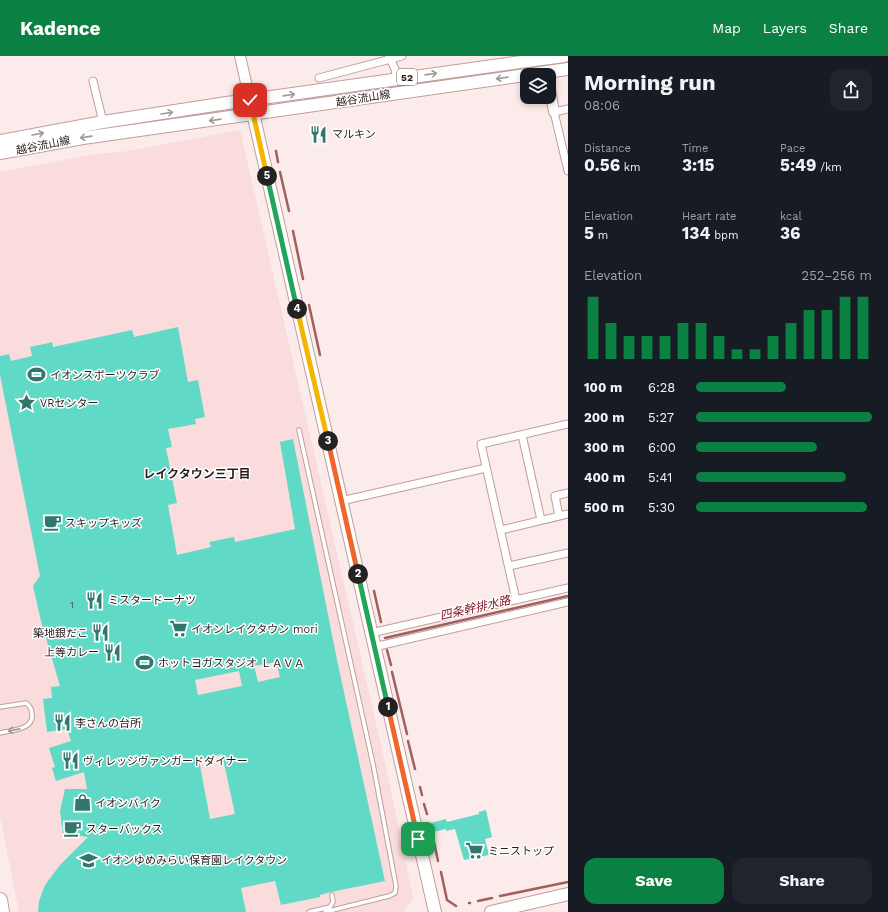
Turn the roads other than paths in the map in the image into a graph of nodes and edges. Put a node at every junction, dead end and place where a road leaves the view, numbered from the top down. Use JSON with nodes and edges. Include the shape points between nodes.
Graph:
{"nodes":[{"id":1,"x":240,"y":56,"type":"edge"},
{"id":2,"x":402,"y":56,"type":"edge"},
{"id":3,"x":564,"y":56,"type":"edge"},
{"id":4,"x":390,"y":57,"type":"edge"},
{"id":5,"x":543,"y":58,"type":"edge"},
{"id":6,"x":546,"y":68,"type":"edge"},
{"id":7,"x":568,"y":69,"type":"edge"},
{"id":8,"x":556,"y":74,"type":"edge"},
{"id":9,"x":319,"y":78,"type":"dead end"},
{"id":10,"x":397,"y":79,"type":"junction"},
{"id":11,"x":93,"y":81,"type":"dead end"},
{"id":12,"x":520,"y":81,"type":"edge"},
{"id":13,"x":250,"y":100,"type":"junction"},
{"id":14,"x":553,"y":104,"type":"edge"},
{"id":15,"x":568,"y":109,"type":"edge"},
{"id":16,"x":554,"y":112,"type":"junction"},
{"id":17,"x":253,"y":114,"type":"junction"},
{"id":18,"x":103,"y":122,"type":"junction"},
{"id":19,"x":0,"y":141,"type":"edge"},
{"id":20,"x":0,"y":153,"type":"edge"},
{"id":21,"x":568,"y":171,"type":"edge"},
{"id":22,"x":568,"y":424,"type":"edge"},
{"id":23,"x":299,"y":430,"type":"dead end"},
{"id":24,"x":522,"y":435,"type":"junction"},
{"id":25,"x":486,"y":468,"type":"junction"},
{"id":26,"x":568,"y":493,"type":"edge"},
{"id":27,"x":341,"y":501,"type":"junction"},
{"id":28,"x":568,"y":514,"type":"edge"},
{"id":29,"x":559,"y":516,"type":"junction"},
{"id":30,"x":541,"y":520,"type":"junction"},
{"id":31,"x":501,"y":530,"type":"junction"},
{"id":32,"x":568,"y":553,"type":"edge"},
{"id":33,"x":509,"y":566,"type":"junction"},
{"id":34,"x":568,"y":588,"type":"edge"},
{"id":35,"x":516,"y":600,"type":"junction"},
{"id":36,"x":568,"y":602,"type":"edge"},
{"id":37,"x":371,"y":632,"type":"junction"},
{"id":38,"x":374,"y":647,"type":"junction"},
{"id":39,"x":0,"y":707,"type":"edge"},
{"id":40,"x":0,"y":732,"type":"edge"},
{"id":41,"x":568,"y":894,"type":"edge"},
{"id":42,"x":332,"y":895,"type":"dead end"},
{"id":43,"x":0,"y":900,"type":"edge"},
{"id":44,"x":2,"y":912,"type":"edge"},
{"id":45,"x":309,"y":912,"type":"edge"},
{"id":46,"x":325,"y":912,"type":"edge"},
{"id":47,"x":435,"y":912,"type":"edge"},
{"id":48,"x":491,"y":912,"type":"edge"}],
"edges":[{"from":1,"to":13,"type":"main road"},
{"from":2,"to":4,"type":"street"},
{"from":3,"to":5,"type":"main road","name":"越谷流山線","number":"52"},
{"from":4,"to":9,"type":"street"},
{"from":4,"to":10,"type":"street"},
{"from":5,"to":6,"type":"main road"},
{"from":10,"to":5,"type":"main road","name":"越谷流山線","number":"52","one_way":true},
{"from":7,"to":8,"type":"main road","name":"越谷流山線","number":"52"},
{"from":13,"to":10,"type":"main road","name":"越谷流山線","number":"52","one_way":true},
{"from":11,"to":18,"type":"street"},
{"from":12,"to":17,"type":"main road","name":"越谷流山線","number":"52","one_way":true},
{"from":13,"to":17,"type":"main road"},
{"from":18,"to":13,"type":"main road","name":"越谷流山線","number":"52","one_way":true},
{"from":14,"to":16,"type":"main road"},
{"from":15,"to":16,"type":"street"},
{"from":16,"to":21,"type":"street"},
{"from":17,"to":20,"type":"main road","name":"越谷流山線","number":"52","one_way":true,"via":[[83,138]]},
{"from":17,"to":27,"type":"main road"},
{"from":19,"to":18,"type":"main road","name":"越谷流山線","number":"52","one_way":true},
{"from":22,"to":24,"type":"street"},
{"from":23,"to":46,"type":"lane","via":[[373,764],[396,886],[395,893],[389,896]]},
{"from":24,"to":25,"type":"street","via":[[481,444]]},
{"from":24,"to":30,"type":"street"},
{"from":25,"to":27,"type":"street"},
{"from":25,"to":31,"type":"street"},
{"from":26,"to":29,"type":"street","via":[[555,496]]},
{"from":27,"to":37,"type":"main road"},
{"from":28,"to":29,"type":"street"},
{"from":29,"to":30,"type":"street"},
{"from":30,"to":31,"type":"street"},
{"from":31,"to":33,"type":"street"},
{"from":32,"to":33,"type":"street"},
{"from":33,"to":35,"type":"street"},
{"from":34,"to":35,"type":"street"},
{"from":35,"to":37,"type":"street"},
{"from":36,"to":38,"type":"street"},
{"from":37,"to":38,"type":"main road"},
{"from":38,"to":47,"type":"main road"},
{"from":39,"to":40,"type":"lane","one_way":true,"via":[[26,703],[33,715],[26,727]]},
{"from":41,"to":48,"type":"main road"},
{"from":42,"to":45,"type":"lane","via":[[333,902],[330,907]]},
{"from":43,"to":44,"type":"highway"}]}
